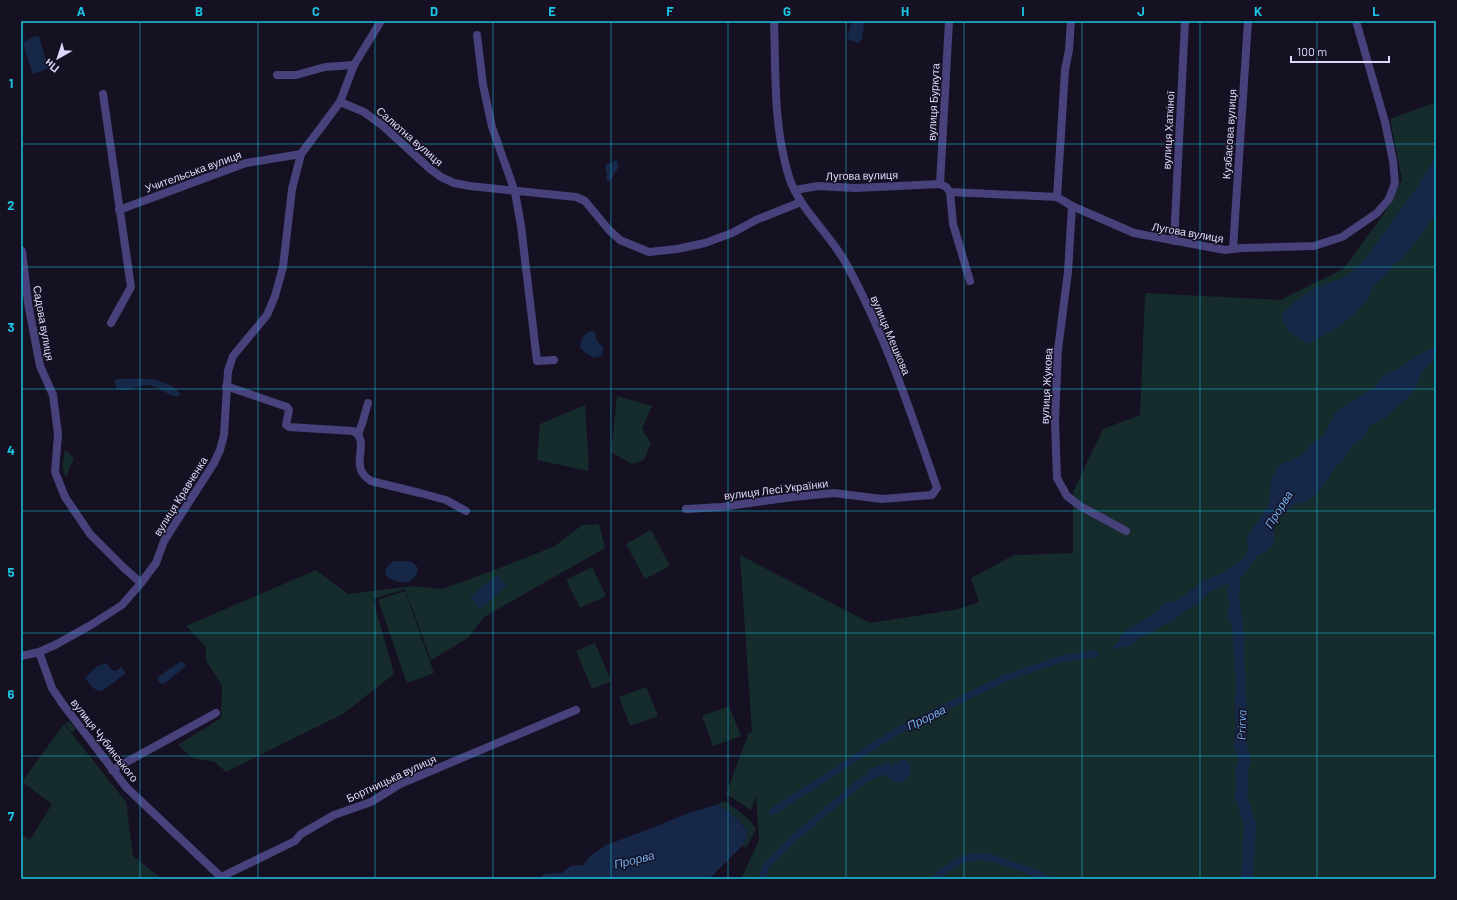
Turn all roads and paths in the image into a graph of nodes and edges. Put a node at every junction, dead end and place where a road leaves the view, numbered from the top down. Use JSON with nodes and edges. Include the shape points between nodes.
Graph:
{"nodes":[{"id":1,"x":381,"y":21,"type":"edge"},
{"id":2,"x":774,"y":21,"type":"edge"},
{"id":3,"x":949,"y":21,"type":"edge"},
{"id":4,"x":1071,"y":21,"type":"edge"},
{"id":5,"x":1185,"y":21,"type":"edge"},
{"id":6,"x":1248,"y":21,"type":"edge"},
{"id":7,"x":1356,"y":21,"type":"edge"},
{"id":8,"x":477,"y":35,"type":"dead end"},
{"id":9,"x":354,"y":65,"type":"junction"},
{"id":10,"x":277,"y":75,"type":"dead end"},
{"id":11,"x":103,"y":94,"type":"dead end"},
{"id":12,"x":340,"y":102,"type":"junction"},
{"id":13,"x":301,"y":154,"type":"junction"},
{"id":14,"x":940,"y":184,"type":"junction"},
{"id":15,"x":795,"y":190,"type":"junction"},
{"id":16,"x":515,"y":192,"type":"junction"},
{"id":17,"x":950,"y":192,"type":"junction"},
{"id":18,"x":1057,"y":197,"type":"junction"},
{"id":19,"x":801,"y":202,"type":"junction"},
{"id":20,"x":1072,"y":206,"type":"junction"},
{"id":21,"x":119,"y":210,"type":"junction"},
{"id":22,"x":1174,"y":241,"type":"junction"},
{"id":23,"x":1233,"y":249,"type":"junction"},
{"id":24,"x":21,"y":250,"type":"edge"},
{"id":25,"x":970,"y":281,"type":"dead end"},
{"id":26,"x":111,"y":323,"type":"dead end"},
{"id":27,"x":554,"y":360,"type":"dead end"},
{"id":28,"x":226,"y":386,"type":"junction"},
{"id":29,"x":368,"y":404,"type":"dead end"},
{"id":30,"x":358,"y":434,"type":"junction"},
{"id":31,"x":937,"y":488,"type":"joint"},
{"id":32,"x":686,"y":509,"type":"dead end"},
{"id":33,"x":466,"y":511,"type":"dead end"},
{"id":34,"x":1126,"y":531,"type":"dead end"},
{"id":35,"x":141,"y":583,"type":"junction"},
{"id":36,"x":39,"y":652,"type":"junction"},
{"id":37,"x":21,"y":656,"type":"edge"},
{"id":38,"x":576,"y":710,"type":"dead end"},
{"id":39,"x":216,"y":713,"type":"dead end"},
{"id":40,"x":112,"y":770,"type":"junction"},
{"id":41,"x":222,"y":878,"type":"edge"}],
"edges":[{"from":1,"to":9,"type":"street","name":"вулиця Кравченка"},
{"from":2,"to":15,"type":"street","name":"вулиця Мешкова","via":[[779,136],[789,178]]},
{"from":3,"to":14,"type":"street","name":"вулиця Буркута"},
{"from":4,"to":18,"type":"street","via":[[1065,70]]},
{"from":5,"to":22,"type":"street","name":"вулиця Хаткіної"},
{"from":6,"to":23,"type":"street","name":"Кузбасова вулиця"},
{"from":7,"to":23,"type":"street","name":"Лугова вулиця","via":[[1385,122],[1393,161],[1395,183],[1389,199],[1377,213],[1342,237],[1314,246]]},
{"from":8,"to":16,"type":"street","via":[[483,85],[492,127]]},
{"from":9,"to":10,"type":"street","via":[[325,67],[296,75]]},
{"from":9,"to":12,"type":"street","name":"вулиця Кравченка"},
{"from":11,"to":21,"type":"street"},
{"from":12,"to":13,"type":"street","name":"вулиця Кравченка"},
{"from":12,"to":16,"type":"street","name":"Салютна вулиця","via":[[364,112],[383,126],[440,177],[454,183]]},
{"from":13,"to":21,"type":"street","name":"Учительська вулиця","via":[[246,163]]},
{"from":13,"to":28,"type":"street","name":"вулиця Кравченка","via":[[292,189],[283,267],[275,296],[267,314],[233,356]]},
{"from":14,"to":15,"type":"street","name":"Лугова вулиця","via":[[855,188],[818,186]]},
{"from":14,"to":17,"type":"street"},
{"from":15,"to":19,"type":"street","name":"вулиця Мешкова"},
{"from":16,"to":19,"type":"street","name":"Салютна вулиця","via":[[576,197],[586,201],[620,240],[649,252],[705,243]]},
{"from":16,"to":27,"type":"street","via":[[537,361]]},
{"from":17,"to":18,"type":"street","name":"Лугова вулиця"},
{"from":17,"to":25,"type":"street","via":[[953,224]]},
{"from":18,"to":20,"type":"street","name":"Лугова вулиця"},
{"from":19,"to":31,"type":"street","name":"вулиця Мешкова","via":[[848,266],[883,340]]},
{"from":20,"to":22,"type":"street","name":"Лугова вулиця","via":[[1134,233]]},
{"from":20,"to":34,"type":"street","name":"вулиця Жукова","via":[[1068,272],[1058,350],[1055,422],[1057,478],[1067,496],[1080,506]]},
{"from":21,"to":26,"type":"street","via":[[130,288]]},
{"from":22,"to":23,"type":"street","name":"Лугова вулиця","via":[[1224,250]]},
{"from":24,"to":35,"type":"street","name":"Садова вулиця","via":[[40,366],[53,395],[58,434],[55,472],[65,497],[90,534]]},
{"from":28,"to":30,"type":"street","via":[[287,406],[289,410],[286,425],[289,427],[352,431]]},
{"from":28,"to":35,"type":"street","name":"вулиця Кравченка","via":[[224,435],[220,450],[164,541],[156,563]]},
{"from":29,"to":30,"type":"street"},
{"from":30,"to":33,"type":"street","via":[[360,471],[364,477],[446,500]]},
{"from":31,"to":32,"type":"street","name":"вулиця Лесі Українки","via":[[932,495],[882,499],[834,493],[721,508]]},
{"from":35,"to":36,"type":"street","name":"вулиця Кравченка","via":[[122,605],[91,625]]},
{"from":36,"to":37,"type":"street","name":"вулиця Кравченка"},
{"from":36,"to":40,"type":"street","name":"вулиця Чубинського","via":[[52,688]]},
{"from":38,"to":41,"type":"street","name":"Бортницька вулиця","via":[[400,784],[371,802],[334,815],[301,834],[294,841]]},
{"from":39,"to":40,"type":"street"},
{"from":40,"to":41,"type":"street","name":"вулиця Чубинського","via":[[126,787]]}]}
